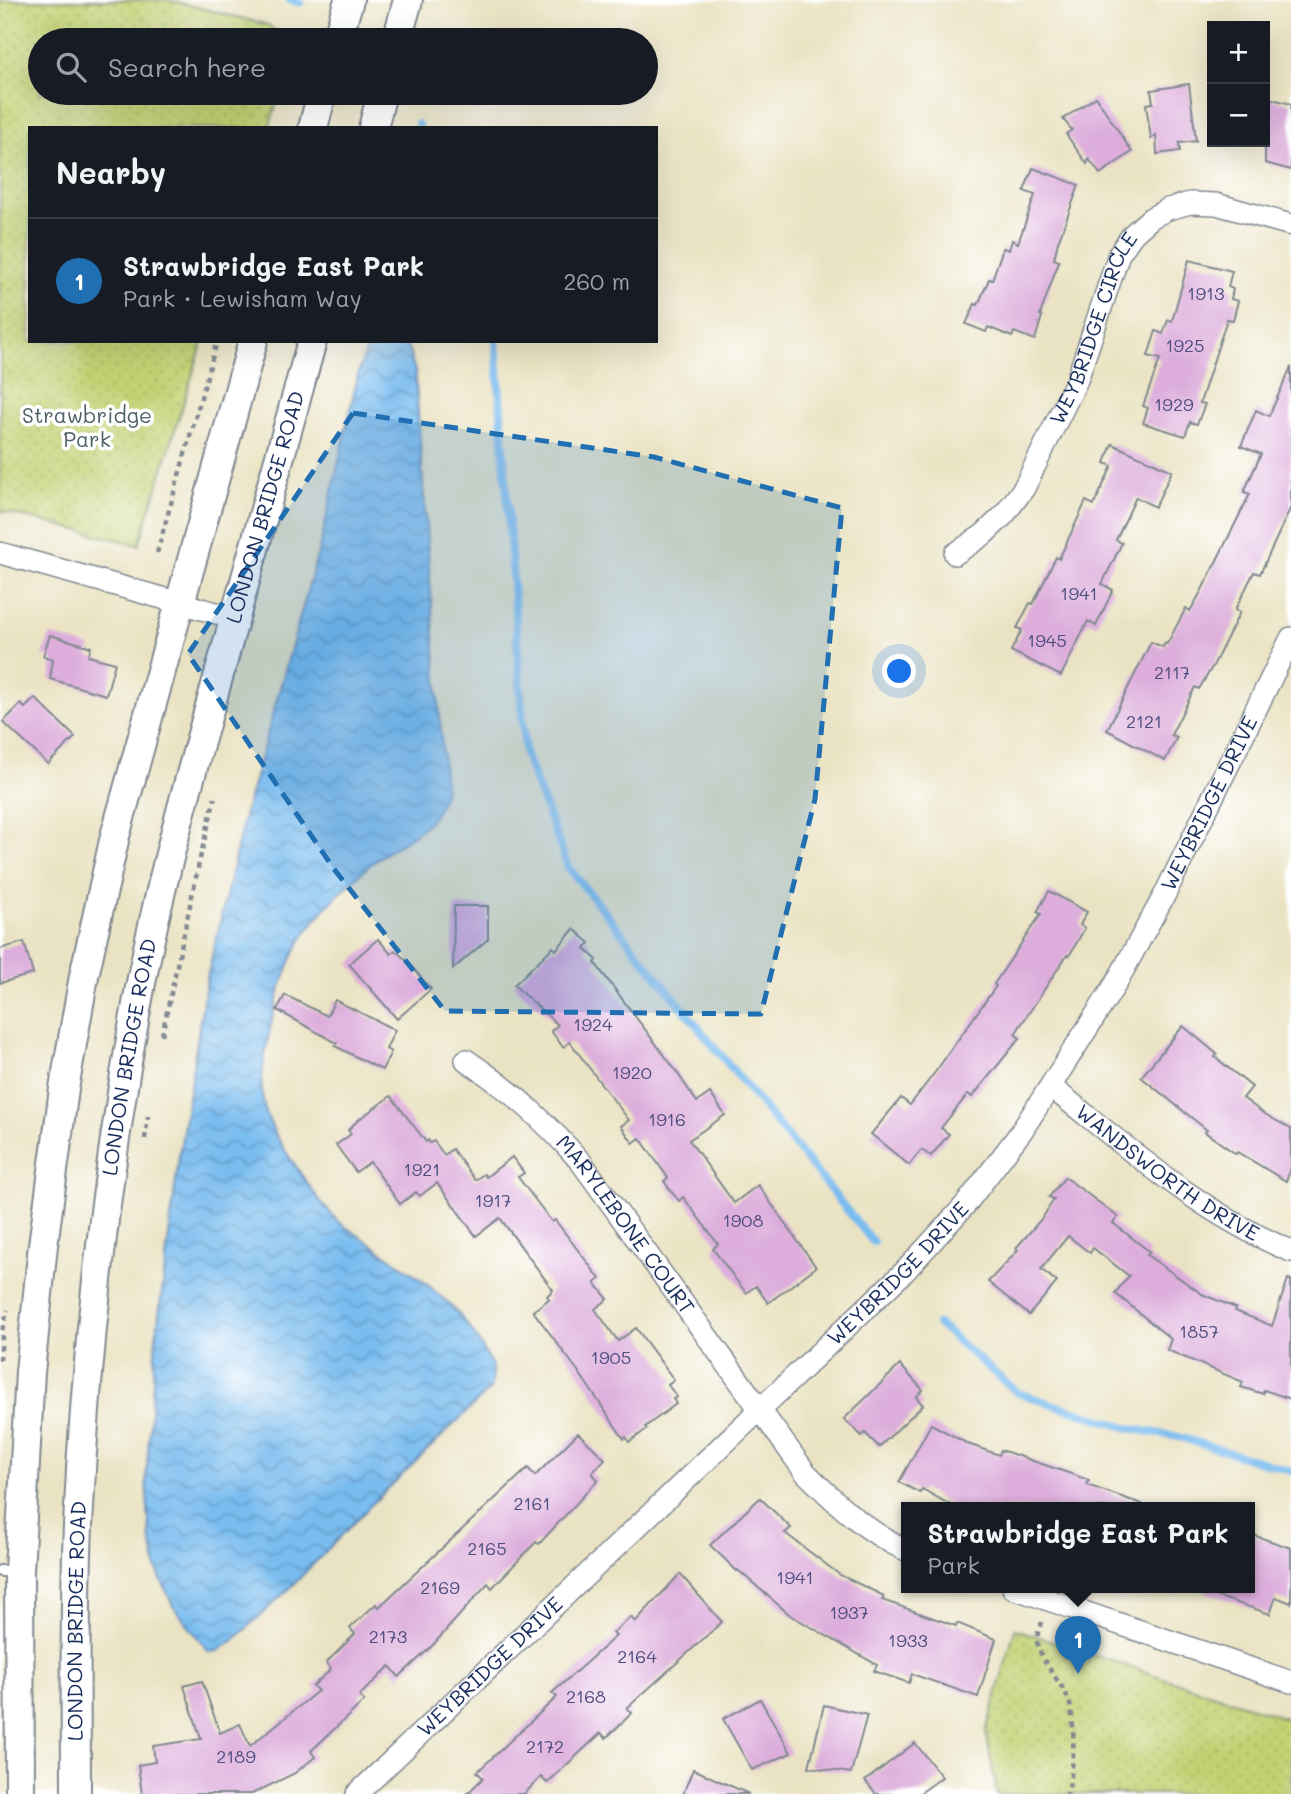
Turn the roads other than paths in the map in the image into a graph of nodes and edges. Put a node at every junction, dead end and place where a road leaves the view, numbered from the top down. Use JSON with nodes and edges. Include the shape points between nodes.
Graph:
{"nodes":[{"id":1,"x":349,"y":0,"type":"edge"},
{"id":2,"x":408,"y":0,"type":"edge"},
{"id":3,"x":341,"y":28,"type":"edge"},
{"id":4,"x":400,"y":28,"type":"edge"},
{"id":5,"x":320,"y":105,"type":"edge"},
{"id":6,"x":379,"y":105,"type":"edge"},
{"id":7,"x":314,"y":126,"type":"edge"},
{"id":8,"x":374,"y":126,"type":"edge"},
{"id":9,"x":1291,"y":225,"type":"edge"},
{"id":10,"x":252,"y":343,"type":"edge"},
{"id":11,"x":311,"y":343,"type":"edge"},
{"id":12,"x":0,"y":553,"type":"edge"},
{"id":13,"x":955,"y":554,"type":"dead end"},
{"id":14,"x":179,"y":602,"type":"junction"},
{"id":15,"x":234,"y":618,"type":"junction"},
{"id":16,"x":1291,"y":638,"type":"edge"},
{"id":17,"x":466,"y":1060,"type":"dead end"},
{"id":18,"x":1051,"y":1087,"type":"junction"},
{"id":19,"x":1291,"y":1251,"type":"edge"},
{"id":20,"x":760,"y":1411,"type":"junction"},
{"id":21,"x":901,"y":1547,"type":"edge"},
{"id":22,"x":9,"y":1571,"type":"edge"},
{"id":23,"x":1028,"y":1593,"type":"edge"},
{"id":24,"x":1291,"y":1682,"type":"edge"},
{"id":25,"x":363,"y":1792,"type":"edge"},
{"id":26,"x":20,"y":1794,"type":"edge"},
{"id":27,"x":76,"y":1794,"type":"edge"}],
"edges":[{"from":1,"to":3,"type":"main road"},
{"from":2,"to":4,"type":"main road"},
{"from":5,"to":7,"type":"main road"},
{"from":6,"to":8,"type":"main road"},
{"from":9,"to":13,"type":"street","name":"WEYBRIDGE CIRCLE","via":[[1216,205],[1190,203],[1151,218],[1133,234],[1119,254],[1077,380],[1024,488],[1004,516]]},
{"from":10,"to":14,"type":"main road"},
{"from":11,"to":15,"type":"main road","name":"LONDON BRIDGE ROAD"},
{"from":12,"to":14,"type":"street"},
{"from":14,"to":15,"type":"street"},
{"from":14,"to":22,"type":"main road","via":[[115,836],[84,976],[43,1245]]},
{"from":15,"to":27,"type":"main road","name":"LONDON BRIDGE ROAD","via":[[171,845],[140,985],[114,1140],[84,1414],[75,1645]]},
{"from":16,"to":18,"type":"street","name":"WEYBRIDGE DRIVE","via":[[1164,896]]},
{"from":17,"to":20,"type":"street","name":"MARYLEBONE COURT","via":[[518,1097],[581,1162]]},
{"from":18,"to":19,"type":"street","name":"WANDSWORTH DRIVE","via":[[1178,1187],[1232,1222]]},
{"from":18,"to":20,"type":"street","name":"WEYBRIDGE DRIVE","via":[[965,1204],[905,1271]]},
{"from":20,"to":21,"type":"street","name":"MARYLEBONE COURT","via":[[836,1503]]},
{"from":20,"to":25,"type":"street","name":"WEYBRIDGE DRIVE"},
{"from":22,"to":26,"type":"main road"},
{"from":23,"to":24,"type":"street"}]}
